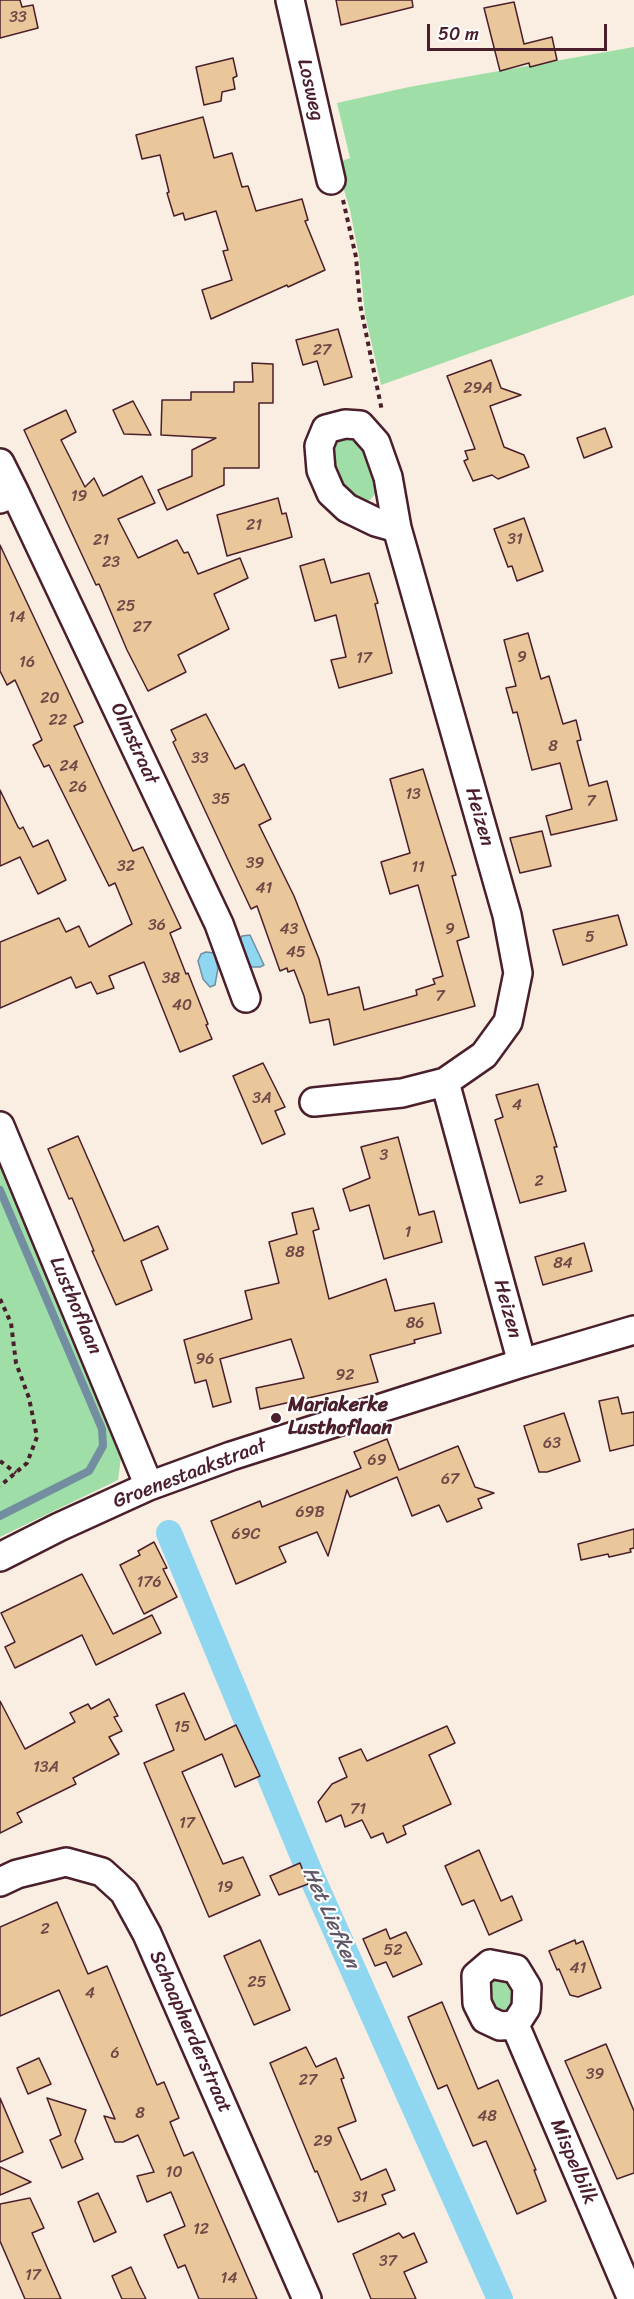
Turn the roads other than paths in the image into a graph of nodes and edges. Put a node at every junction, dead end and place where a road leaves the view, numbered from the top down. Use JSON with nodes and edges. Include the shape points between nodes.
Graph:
{"nodes":[{"id":1,"x":290,"y":0,"type":"edge"},
{"id":2,"x":331,"y":180,"type":"road end"},
{"id":3,"x":0,"y":463,"type":"edge"},
{"id":4,"x":8,"y":496,"type":"edge"},
{"id":5,"x":397,"y":528,"type":"junction"},
{"id":6,"x":246,"y":998,"type":"dead end"},
{"id":7,"x":445,"y":1082,"type":"junction"},
{"id":8,"x":314,"y":1102,"type":"dead end"},
{"id":9,"x":0,"y":1126,"type":"edge"},
{"id":10,"x":634,"y":1330,"type":"edge"},
{"id":11,"x":522,"y":1363,"type":"junction"},
{"id":12,"x":149,"y":1486,"type":"junction"},
{"id":13,"x":0,"y":1557,"type":"edge"},
{"id":14,"x":0,"y":1882,"type":"edge"},
{"id":15,"x":515,"y":2025,"type":"dead end"},
{"id":16,"x":307,"y":2299,"type":"edge"},
{"id":17,"x":632,"y":2299,"type":"edge"}],
"edges":[{"from":1,"to":2,"type":"street","name":"Losweg"},
{"from":3,"to":4,"type":"street","name":"Olmstraat"},
{"from":4,"to":6,"type":"street","name":"Olmstraat","via":[[219,924]]},
{"from":5,"to":5,"type":"street","name":"Heizen","via":[[388,477],[376,443],[360,425],[345,423],[326,429],[319,446],[321,470],[332,493],[347,508]]},
{"from":5,"to":7,"type":"street","name":"Heizen","via":[[507,915],[518,973],[508,1022],[484,1055]]},
{"from":7,"to":8,"type":"street","name":"Heizen","via":[[402,1093]]},
{"from":7,"to":11,"type":"street","name":"Heizen"},
{"from":9,"to":12,"type":"street","name":"Lusthoflaan"},
{"from":10,"to":11,"type":"street","name":"Groenestaakstraat"},
{"from":11,"to":12,"type":"street","name":"Groenestaakstraat"},
{"from":12,"to":13,"type":"street","name":"Groenestaakstraat"},
{"from":14,"to":16,"type":"street","name":"Schaapherderstraat","via":[[66,1862],[102,1872],[124,1892],[147,1934]]},
{"from":15,"to":17,"type":"street","name":"Mispelbilk"}]}
